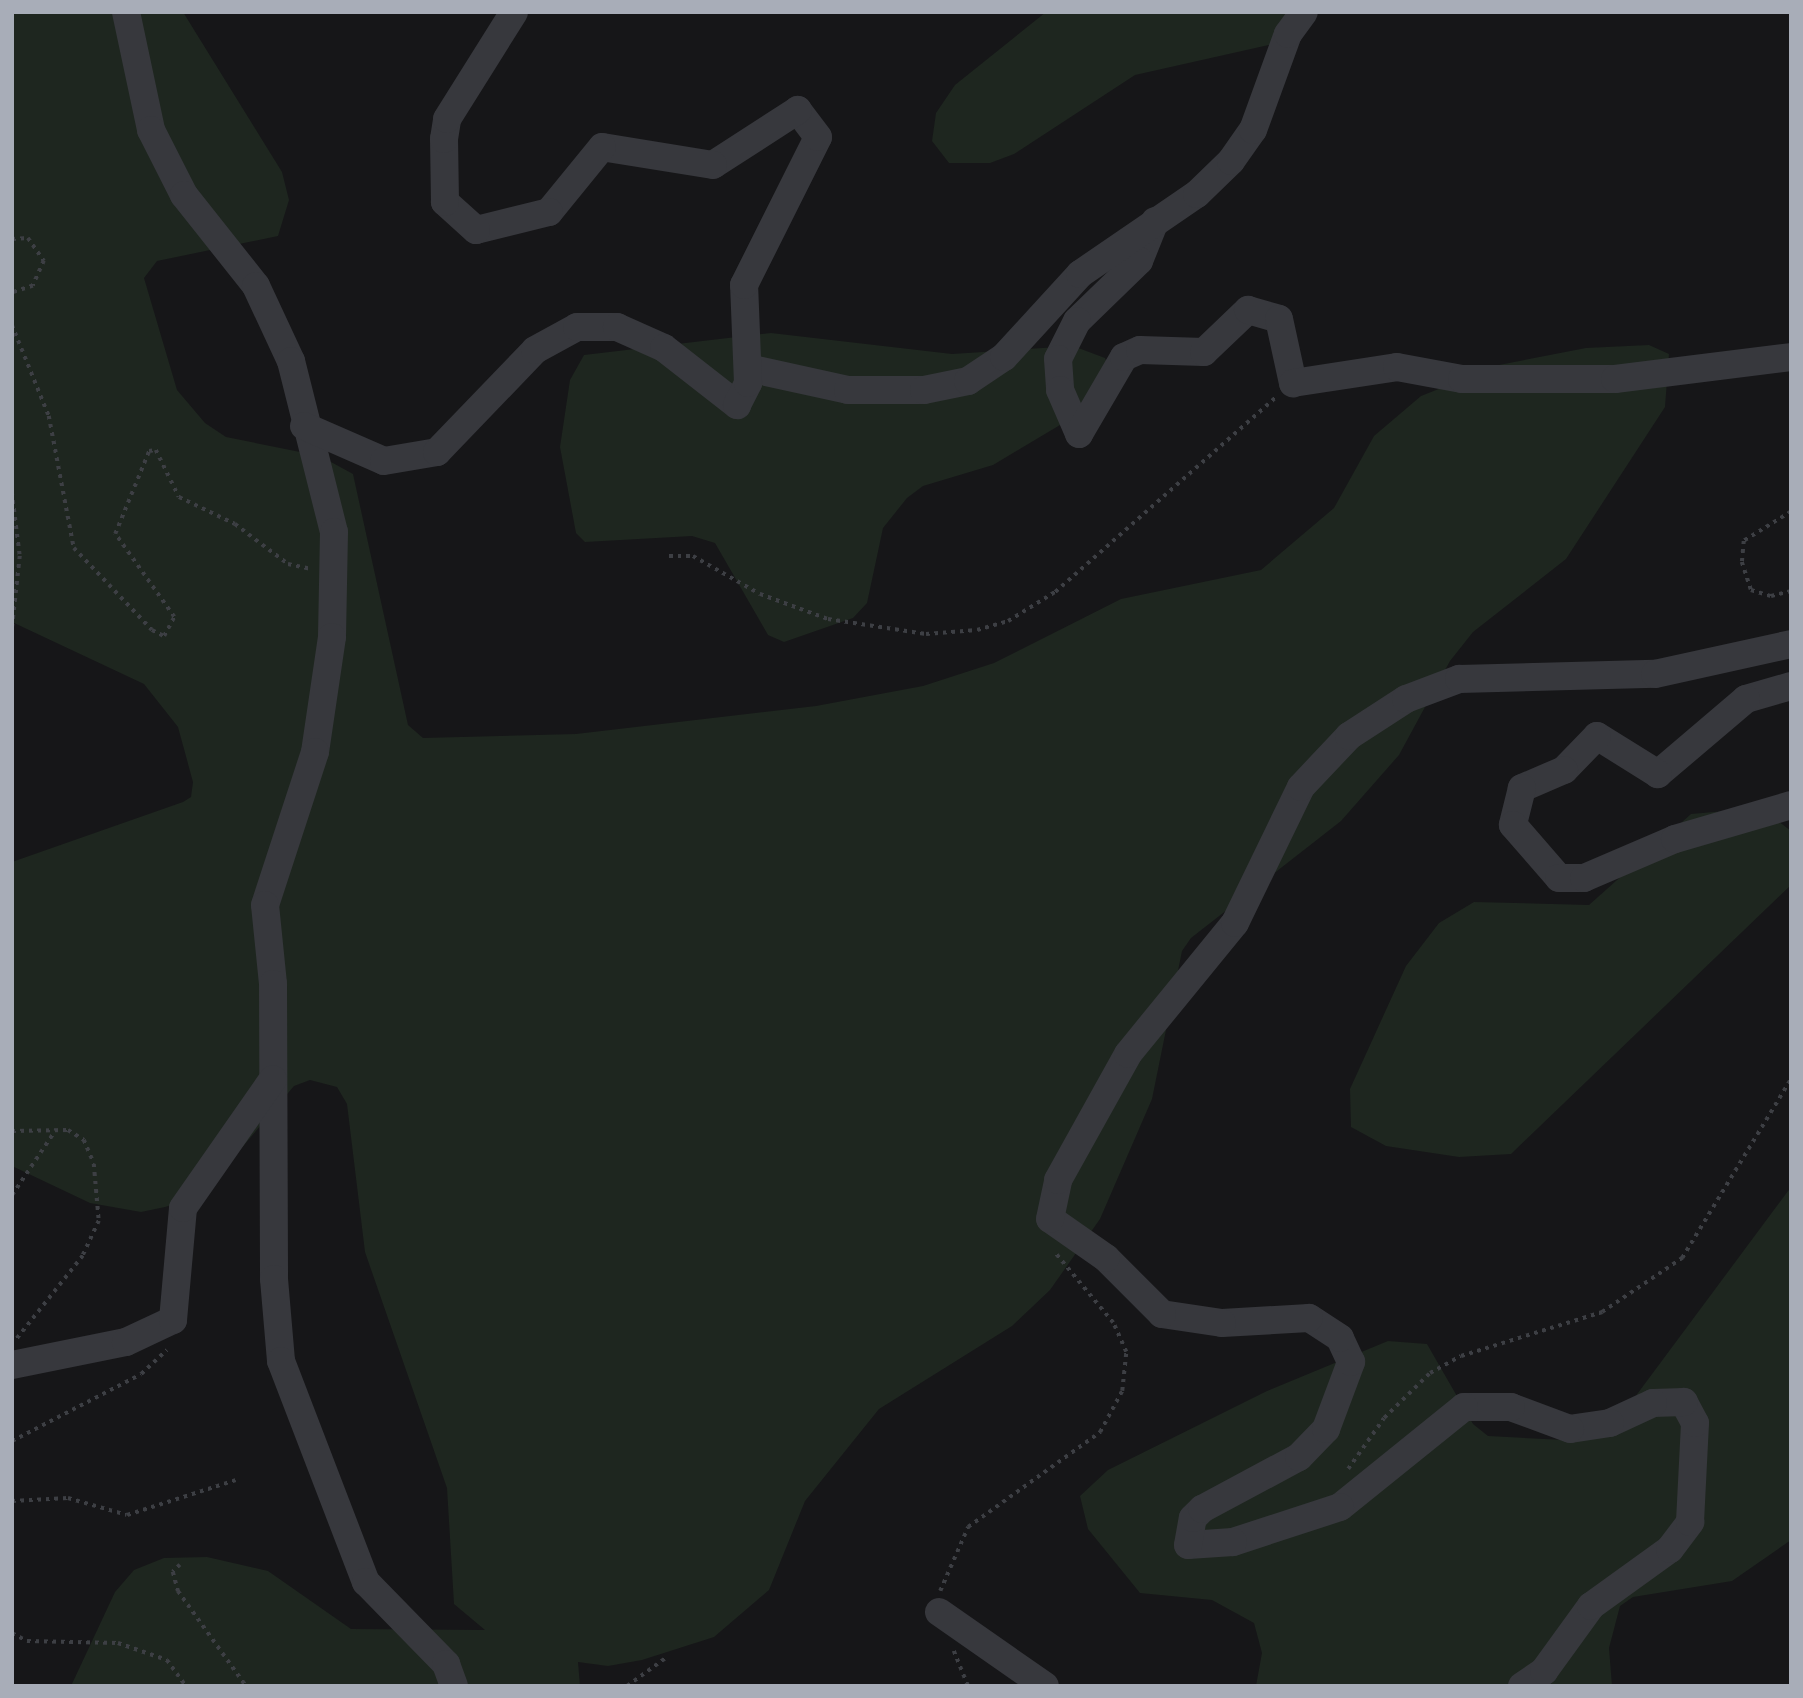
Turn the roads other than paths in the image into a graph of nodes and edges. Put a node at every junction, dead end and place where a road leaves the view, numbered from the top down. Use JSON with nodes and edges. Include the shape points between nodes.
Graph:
{"nodes":[{"id":1,"x":127,"y":12,"type":"edge"},
{"id":2,"x":514,"y":12,"type":"edge"},
{"id":3,"x":1304,"y":12,"type":"edge"},
{"id":4,"x":1155,"y":221,"type":"junction"},
{"id":5,"x":1791,"y":357,"type":"edge"},
{"id":6,"x":747,"y":368,"type":"junction"},
{"id":7,"x":304,"y":426,"type":"junction"},
{"id":8,"x":1791,"y":644,"type":"edge"},
{"id":9,"x":1791,"y":686,"type":"edge"},
{"id":10,"x":1791,"y":805,"type":"edge"},
{"id":11,"x":273,"y":1079,"type":"junction"},
{"id":12,"x":12,"y":1364,"type":"edge"},
{"id":13,"x":939,"y":1612,"type":"road end"},
{"id":14,"x":454,"y":1686,"type":"edge"},
{"id":15,"x":1045,"y":1686,"type":"edge"},
{"id":16,"x":1522,"y":1686,"type":"edge"}],
"edges":[{"from":1,"to":7,"type":"street","via":[[151,130],[184,195],[256,286],[290,360]]},
{"from":2,"to":6,"type":"street","via":[[458,100],[444,139],[445,202],[476,230],[550,212],[602,147],[713,165],[798,110],[818,137],[744,285]]},
{"from":3,"to":4,"type":"street","via":[[1288,34],[1253,130],[1231,161]]},
{"from":4,"to":5,"type":"street","via":[[1139,261],[1077,321],[1058,359],[1060,390],[1079,434],[1124,357],[1140,350],[1204,352],[1248,310],[1279,319],[1293,383],[1397,367],[1462,379],[1615,379]]},
{"from":4,"to":6,"type":"street","via":[[1080,274],[1004,357],[968,381],[924,390],[848,390]]},
{"from":6,"to":7,"type":"street","via":[[737,405],[664,348],[617,327],[577,327],[535,350],[437,452],[384,461]]},
{"from":7,"to":11,"type":"street","via":[[334,532],[335,575],[315,752],[265,905]]},
{"from":8,"to":16,"type":"street","via":[[1655,674],[1459,679],[1406,699],[1349,736],[1301,787],[1235,923],[1128,1054],[1058,1180],[1050,1219],[1106,1258],[1162,1314],[1222,1323],[1310,1318],[1340,1338],[1351,1362],[1326,1429],[1299,1457],[1202,1509],[1193,1518],[1188,1545],[1233,1542],[1340,1507],[1464,1407],[1511,1407],[1570,1429],[1610,1423],[1653,1403],[1684,1402],[1695,1423],[1690,1522],[1670,1549],[1591,1606],[1544,1671]]},
{"from":9,"to":10,"type":"street","via":[[1746,699],[1658,774],[1597,736],[1564,770],[1522,789],[1513,825],[1559,878],[1584,878],[1675,839]]},
{"from":11,"to":12,"type":"street","via":[[183,1208],[173,1320],[126,1342]]},
{"from":11,"to":14,"type":"street","via":[[274,1279],[281,1361],[366,1582],[446,1664]]},
{"from":13,"to":15,"type":"street"}]}
